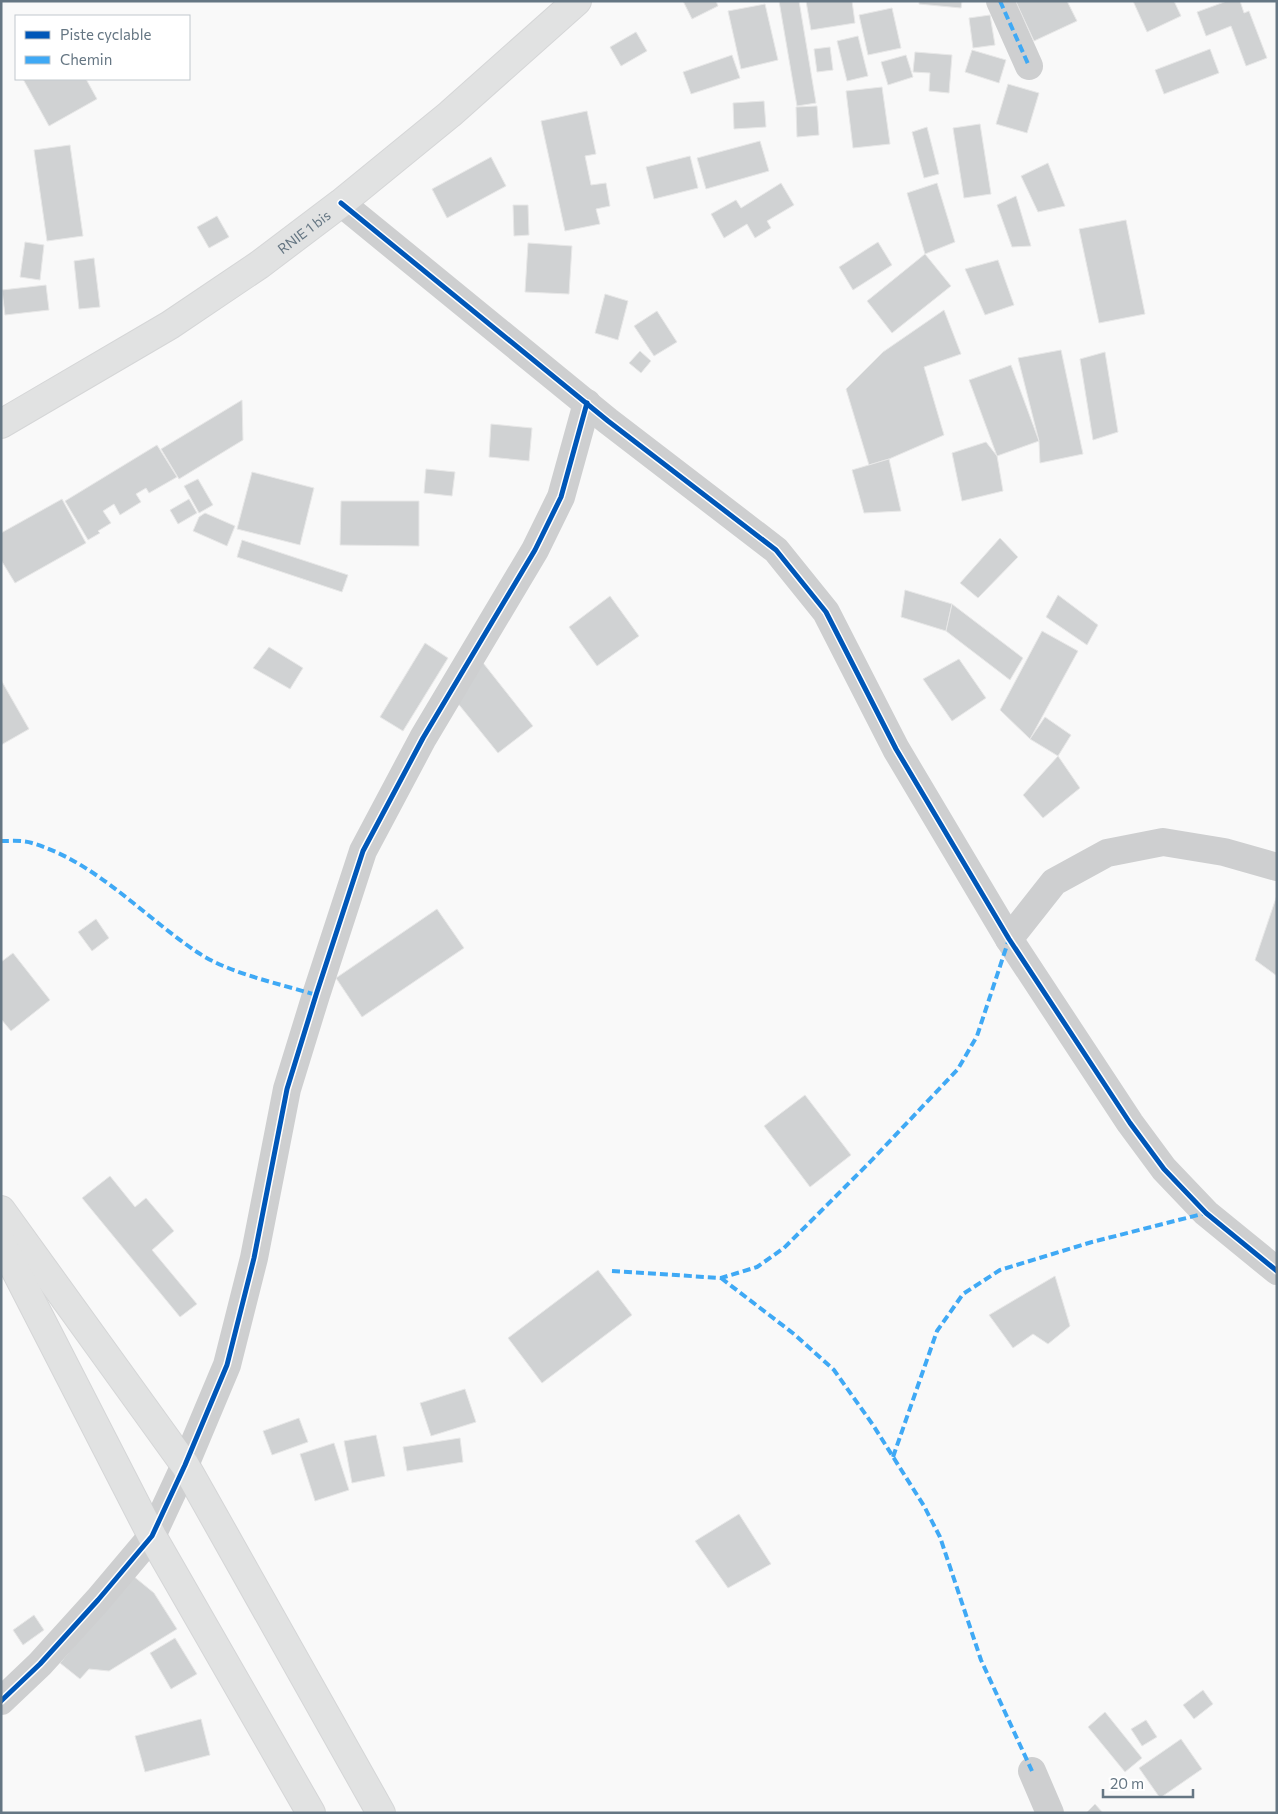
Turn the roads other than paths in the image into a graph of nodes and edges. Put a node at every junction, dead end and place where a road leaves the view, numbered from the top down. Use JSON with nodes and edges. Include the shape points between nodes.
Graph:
{"nodes":[{"id":1,"x":577,"y":1,"type":"edge"},
{"id":2,"x":1000,"y":1,"type":"edge"},
{"id":3,"x":1029,"y":66,"type":"dead end"},
{"id":4,"x":341,"y":203,"type":"junction"},
{"id":5,"x":587,"y":404,"type":"junction"},
{"id":6,"x":1,"y":424,"type":"edge"},
{"id":7,"x":1277,"y":867,"type":"edge"},
{"id":8,"x":1009,"y":939,"type":"junction"},
{"id":9,"x":1,"y":1210,"type":"edge"},
{"id":10,"x":1,"y":1242,"type":"edge"},
{"id":11,"x":1277,"y":1271,"type":"edge"},
{"id":12,"x":185,"y":1465,"type":"junction"},
{"id":13,"x":152,"y":1536,"type":"junction"},
{"id":14,"x":1,"y":1702,"type":"edge"},
{"id":15,"x":1032,"y":1771,"type":"dead end"},
{"id":16,"x":311,"y":1813,"type":"edge"},
{"id":17,"x":381,"y":1813,"type":"edge"},
{"id":18,"x":1050,"y":1813,"type":"edge"}],
"edges":[{"from":1,"to":4,"type":"main road","name":"RNIE 1 bis","via":[[450,114]]},
{"from":2,"to":3,"type":"street"},
{"from":4,"to":5,"type":"street"},
{"from":4,"to":6,"type":"main road","name":"RNIE 1 bis","via":[[170,326]]},
{"from":5,"to":8,"type":"street","via":[[776,550],[826,612],[896,749]]},
{"from":5,"to":12,"type":"street","via":[[561,497],[535,550],[423,738],[363,851],[287,1089],[254,1258],[228,1365]]},
{"from":7,"to":8,"type":"street","via":[[1224,852],[1163,842],[1106,853],[1054,882]]},
{"from":8,"to":11,"type":"street","via":[[1164,1169],[1206,1213]]},
{"from":9,"to":12,"type":"main road"},
{"from":10,"to":13,"type":"main road"},
{"from":12,"to":13,"type":"street"},
{"from":12,"to":17,"type":"main road"},
{"from":13,"to":14,"type":"street","via":[[47,1657]]},
{"from":13,"to":16,"type":"main road"},
{"from":15,"to":18,"type":"street"}]}
